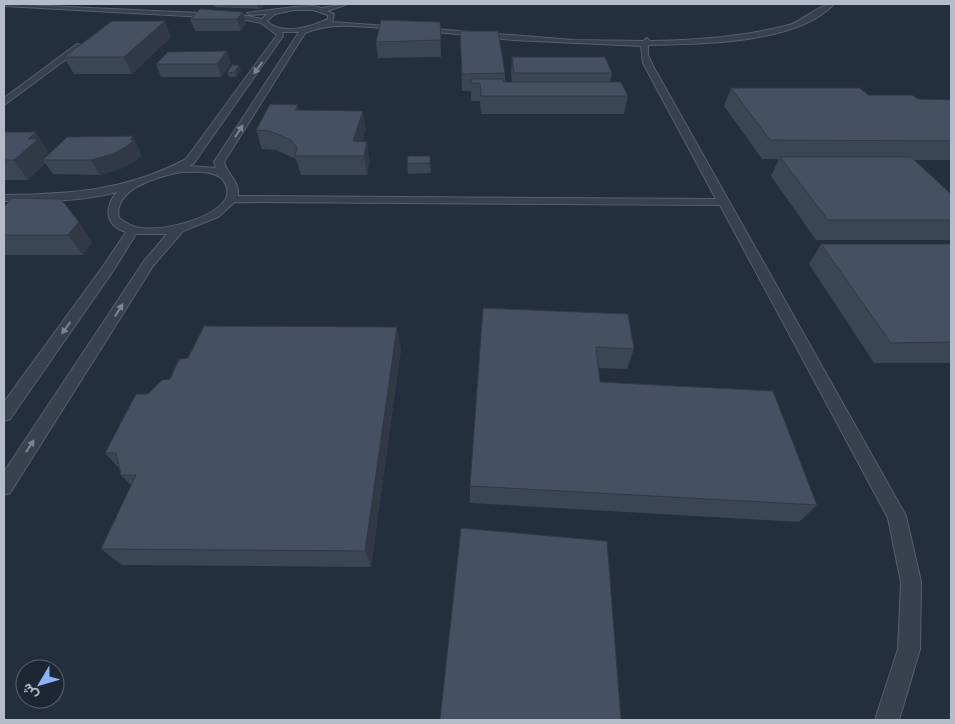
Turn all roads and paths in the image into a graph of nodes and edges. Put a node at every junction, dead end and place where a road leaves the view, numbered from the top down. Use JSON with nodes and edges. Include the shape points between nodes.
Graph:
{"nodes":[{"id":1,"x":4,"y":4,"type":"edge"},
{"id":2,"x":71,"y":4,"type":"edge"},
{"id":3,"x":345,"y":4,"type":"edge"},
{"id":4,"x":818,"y":4,"type":"edge"},
{"id":5,"x":831,"y":4,"type":"edge"},
{"id":6,"x":131,"y":9,"type":"junction"},
{"id":7,"x":322,"y":10,"type":"junction"},
{"id":8,"x":278,"y":11,"type":"junction"},
{"id":9,"x":332,"y":16,"type":"junction"},
{"id":10,"x":120,"y":17,"type":"dead end"},
{"id":11,"x":263,"y":21,"type":"junction"},
{"id":12,"x":316,"y":27,"type":"junction"},
{"id":13,"x":412,"y":28,"type":"junction"},
{"id":14,"x":276,"y":29,"type":"junction"},
{"id":15,"x":645,"y":42,"type":"junction"},
{"id":16,"x":84,"y":43,"type":"edge"},
{"id":17,"x":4,"y":102,"type":"edge"},
{"id":18,"x":166,"y":172,"type":"junction"},
{"id":19,"x":222,"y":174,"type":"junction"},
{"id":20,"x":134,"y":185,"type":"junction"},
{"id":21,"x":4,"y":198,"type":"edge"},
{"id":22,"x":61,"y":198,"type":"junction"},
{"id":23,"x":231,"y":199,"type":"junction"},
{"id":24,"x":723,"y":202,"type":"junction"},
{"id":25,"x":112,"y":213,"type":"junction"},
{"id":26,"x":180,"y":228,"type":"junction"},
{"id":27,"x":133,"y":230,"type":"junction"},
{"id":28,"x":4,"y":414,"type":"edge"},
{"id":29,"x":4,"y":487,"type":"edge"},
{"id":30,"x":886,"y":720,"type":"edge"}],
"edges":[{"from":1,"to":6,"type":"street"},
{"from":2,"to":6,"type":"street"},
{"from":3,"to":7,"type":"street"},
{"from":4,"to":15,"type":"street","via":[[804,13],[758,29]]},
{"from":5,"to":15,"type":"street","via":[[814,17],[764,32],[718,40]]},
{"from":6,"to":8,"type":"street"},
{"from":6,"to":10,"type":"street"},
{"from":6,"to":11,"type":"street"},
{"from":7,"to":8,"type":"street"},
{"from":7,"to":9,"type":"street"},
{"from":8,"to":11,"type":"street"},
{"from":9,"to":12,"type":"street"},
{"from":9,"to":13,"type":"street"},
{"from":11,"to":14,"type":"street"},
{"from":12,"to":13,"type":"street","via":[[342,24]]},
{"from":12,"to":14,"type":"street"},
{"from":19,"to":12,"type":"street","one_way":true,"via":[[219,162],[302,32]]},
{"from":13,"to":15,"type":"street","via":[[596,43]]},
{"from":14,"to":18,"type":"street","one_way":true,"via":[[282,35],[190,161]]},
{"from":15,"to":24,"type":"street","via":[[643,56]]},
{"from":16,"to":17,"type":"street"},
{"from":18,"to":19,"type":"street","via":[[197,169]]},
{"from":18,"to":20,"type":"street"},
{"from":19,"to":23,"type":"street","via":[[230,180],[234,191]]},
{"from":20,"to":22,"type":"street","via":[[99,194]]},
{"from":20,"to":25,"type":"street","via":[[114,203]]},
{"from":21,"to":22,"type":"street"},
{"from":22,"to":25,"type":"street","via":[[103,204]]},
{"from":23,"to":24,"type":"street"},
{"from":23,"to":26,"type":"street","via":[[204,220]]},
{"from":24,"to":30,"type":"street","via":[[897,516],[911,582],[909,649]]},
{"from":25,"to":27,"type":"street","via":[[116,221]]},
{"from":26,"to":27,"type":"street","via":[[147,232]]},
{"from":29,"to":26,"type":"street","one_way":true,"via":[[148,264]]},
{"from":27,"to":28,"type":"street","one_way":true}]}
